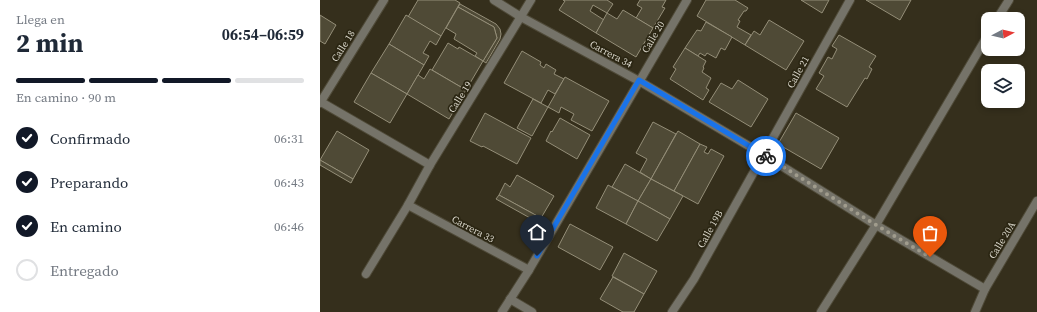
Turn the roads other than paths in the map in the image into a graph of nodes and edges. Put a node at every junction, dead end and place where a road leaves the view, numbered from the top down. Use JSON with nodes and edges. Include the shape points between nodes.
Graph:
{"nodes":[{"id":1,"x":384,"y":0,"type":"edge"},
{"id":2,"x":494,"y":0,"type":"edge"},
{"id":3,"x":532,"y":0,"type":"edge"},
{"id":4,"x":687,"y":0,"type":"edge"},
{"id":5,"x":850,"y":0,"type":"edge"},
{"id":6,"x":1009,"y":0,"type":"edge"},
{"id":7,"x":1001,"y":12,"type":"edge"},
{"id":8,"x":521,"y":17,"type":"junction"},
{"id":9,"x":981,"y":47,"type":"edge"},
{"id":10,"x":639,"y":80,"type":"junction"},
{"id":11,"x":320,"y":102,"type":"edge"},
{"id":12,"x":764,"y":155,"type":"junction"},
{"id":13,"x":430,"y":164,"type":"junction"},
{"id":14,"x":1037,"y":201,"type":"edge"},
{"id":15,"x":408,"y":205,"type":"junction"},
{"id":16,"x":876,"y":225,"type":"junction"},
{"id":17,"x":529,"y":270,"type":"junction"},
{"id":18,"x":366,"y":274,"type":"dead end"},
{"id":19,"x":985,"y":289,"type":"junction"},
{"id":20,"x":510,"y":299,"type":"junction"},
{"id":21,"x":502,"y":312,"type":"edge"},
{"id":22,"x":532,"y":312,"type":"edge"},
{"id":23,"x":672,"y":312,"type":"edge"},
{"id":24,"x":821,"y":312,"type":"edge"},
{"id":25,"x":975,"y":312,"type":"edge"}],
"edges":[{"from":1,"to":11,"type":"street","name":"Calle 18"},
{"from":2,"to":8,"type":"street","name":"Carrera 34"},
{"from":3,"to":8,"type":"street","name":"Calle 19"},
{"from":4,"to":10,"type":"street","name":"Calle 20"},
{"from":5,"to":12,"type":"street","name":"Calle 21"},
{"from":6,"to":7,"type":"street"},
{"from":8,"to":10,"type":"street","name":"Carrera 34"},
{"from":8,"to":13,"type":"street","name":"Calle 19"},
{"from":9,"to":16,"type":"street"},
{"from":10,"to":12,"type":"street","name":"Carrera 34"},
{"from":10,"to":17,"type":"street","name":"Calle 20"},
{"from":11,"to":13,"type":"street"},
{"from":12,"to":16,"type":"street","name":"Carrera 34"},
{"from":12,"to":23,"type":"street","name":"Calle 19B","via":[[694,279]]},
{"from":13,"to":15,"type":"street","name":"Calle 19"},
{"from":14,"to":19,"type":"street","name":"Calle 20A"},
{"from":15,"to":17,"type":"street","name":"Carrera 33"},
{"from":15,"to":18,"type":"street","name":"Calle 19"},
{"from":16,"to":19,"type":"street","name":"Carrera 34"},
{"from":16,"to":24,"type":"street"},
{"from":17,"to":20,"type":"street","name":"Calle 20"},
{"from":19,"to":25,"type":"street","name":"Calle 20A"},
{"from":20,"to":21,"type":"street","name":"Calle 20"},
{"from":20,"to":22,"type":"street"}]}
